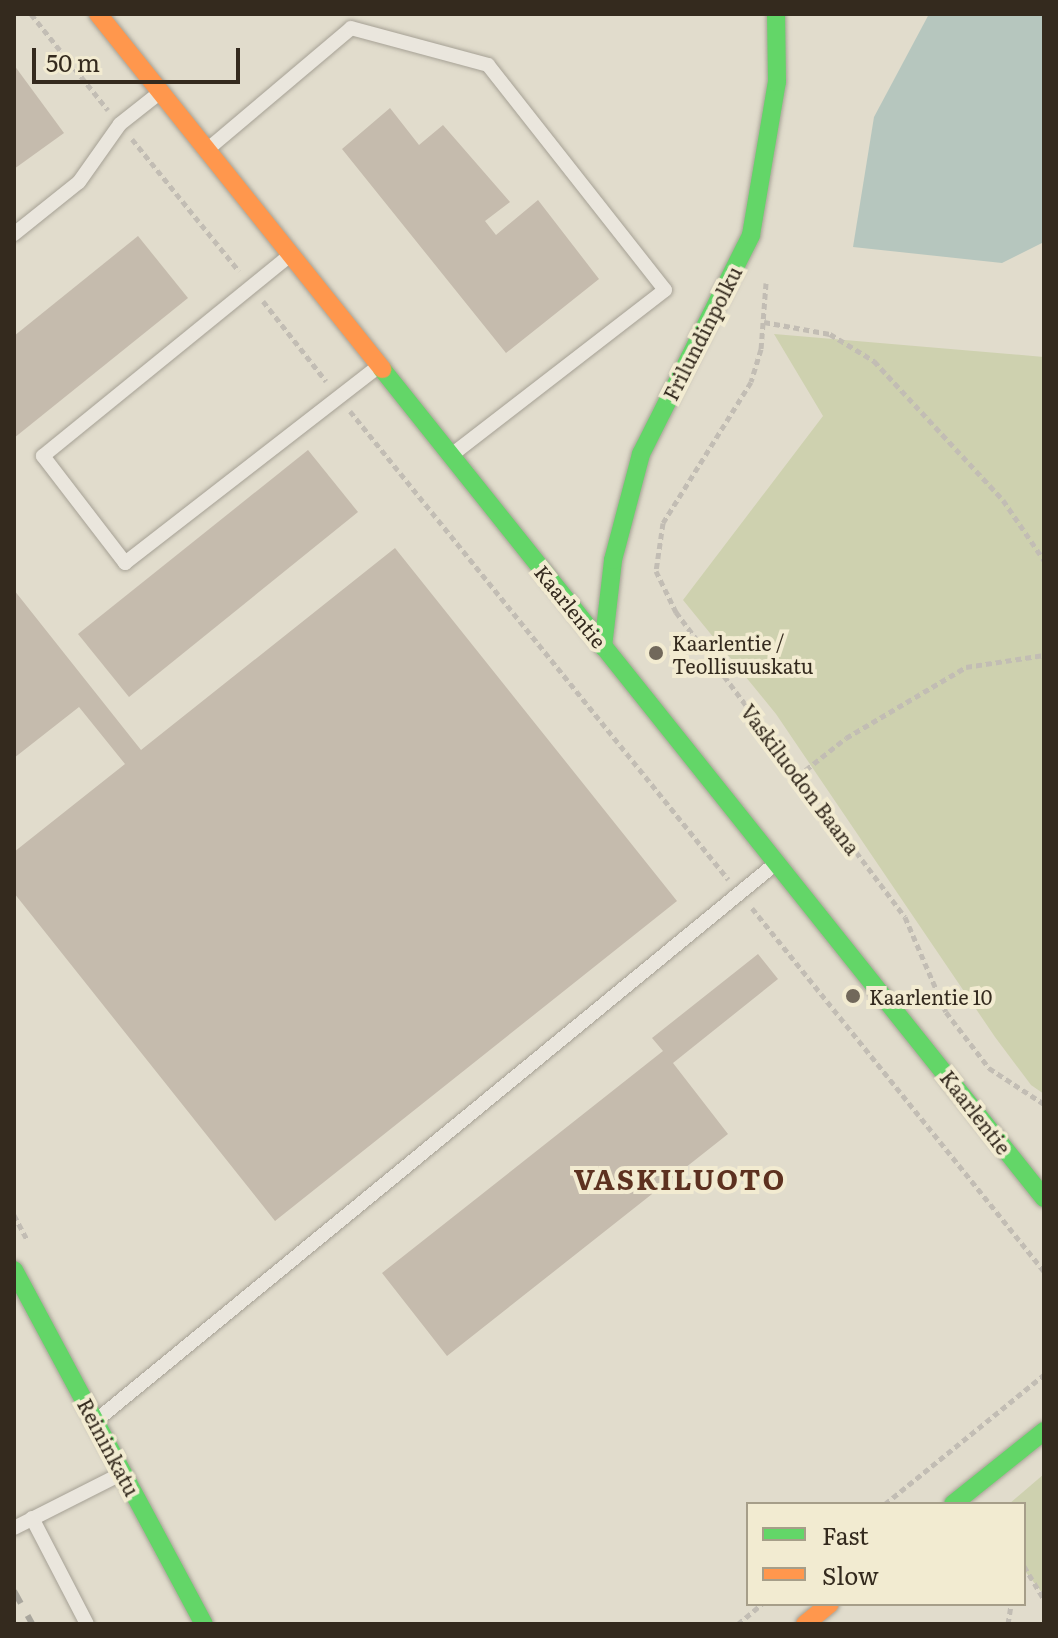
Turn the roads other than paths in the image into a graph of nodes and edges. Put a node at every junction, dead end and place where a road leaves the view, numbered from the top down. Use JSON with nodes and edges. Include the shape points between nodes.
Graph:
{"nodes":[{"id":1,"x":98,"y":14,"type":"edge"},
{"id":2,"x":776,"y":14,"type":"edge"},
{"id":3,"x":158,"y":94,"type":"junction"},
{"id":4,"x":205,"y":152,"type":"junction"},
{"id":5,"x":14,"y":234,"type":"edge"},
{"id":6,"x":289,"y":256,"type":"junction"},
{"id":7,"x":378,"y":367,"type":"junction"},
{"id":8,"x":451,"y":456,"type":"junction"},
{"id":9,"x":603,"y":647,"type":"junction"},
{"id":10,"x":778,"y":861,"type":"junction"},
{"id":11,"x":1044,"y":1198,"type":"edge"},
{"id":12,"x":14,"y":1270,"type":"edge"},
{"id":13,"x":95,"y":1421,"type":"junction"},
{"id":14,"x":1044,"y":1431,"type":"edge"},
{"id":15,"x":123,"y":1473,"type":"junction"},
{"id":16,"x":955,"y":1502,"type":"edge"},
{"id":17,"x":32,"y":1518,"type":"junction"},
{"id":18,"x":14,"y":1528,"type":"edge"},
{"id":19,"x":828,"y":1606,"type":"edge"},
{"id":20,"x":87,"y":1624,"type":"edge"},
{"id":21,"x":204,"y":1624,"type":"edge"},
{"id":22,"x":805,"y":1624,"type":"edge"}],
"edges":[{"from":1,"to":3,"type":"street","name":"Kaarlentie"},
{"from":2,"to":9,"type":"street","name":"Frilundinpolku","via":[[777,82],[751,235],[641,454],[613,560]]},
{"from":3,"to":4,"type":"street","name":"Kaarlentie"},
{"from":3,"to":5,"type":"lane","via":[[120,124],[79,182]]},
{"from":4,"to":6,"type":"street","name":"Kaarlentie"},
{"from":4,"to":8,"type":"lane","via":[[351,28],[488,65],[665,290]]},
{"from":6,"to":7,"type":"street","name":"Kaarlentie"},
{"from":6,"to":7,"type":"lane","via":[[43,456],[125,563]]},
{"from":7,"to":8,"type":"street","name":"Kaarlentie"},
{"from":8,"to":9,"type":"street","name":"Kaarlentie"},
{"from":9,"to":10,"type":"street","name":"Kaarlentie"},
{"from":10,"to":11,"type":"street","name":"Kaarlentie"},
{"from":10,"to":13,"type":"lane"},
{"from":12,"to":13,"type":"street","name":"Reininkatu"},
{"from":13,"to":15,"type":"street","name":"Reininkatu"},
{"from":14,"to":16,"type":"street"},
{"from":15,"to":17,"type":"lane"},
{"from":15,"to":21,"type":"street","name":"Reininkatu"},
{"from":17,"to":18,"type":"lane"},
{"from":17,"to":20,"type":"lane"},
{"from":19,"to":22,"type":"street"}]}
